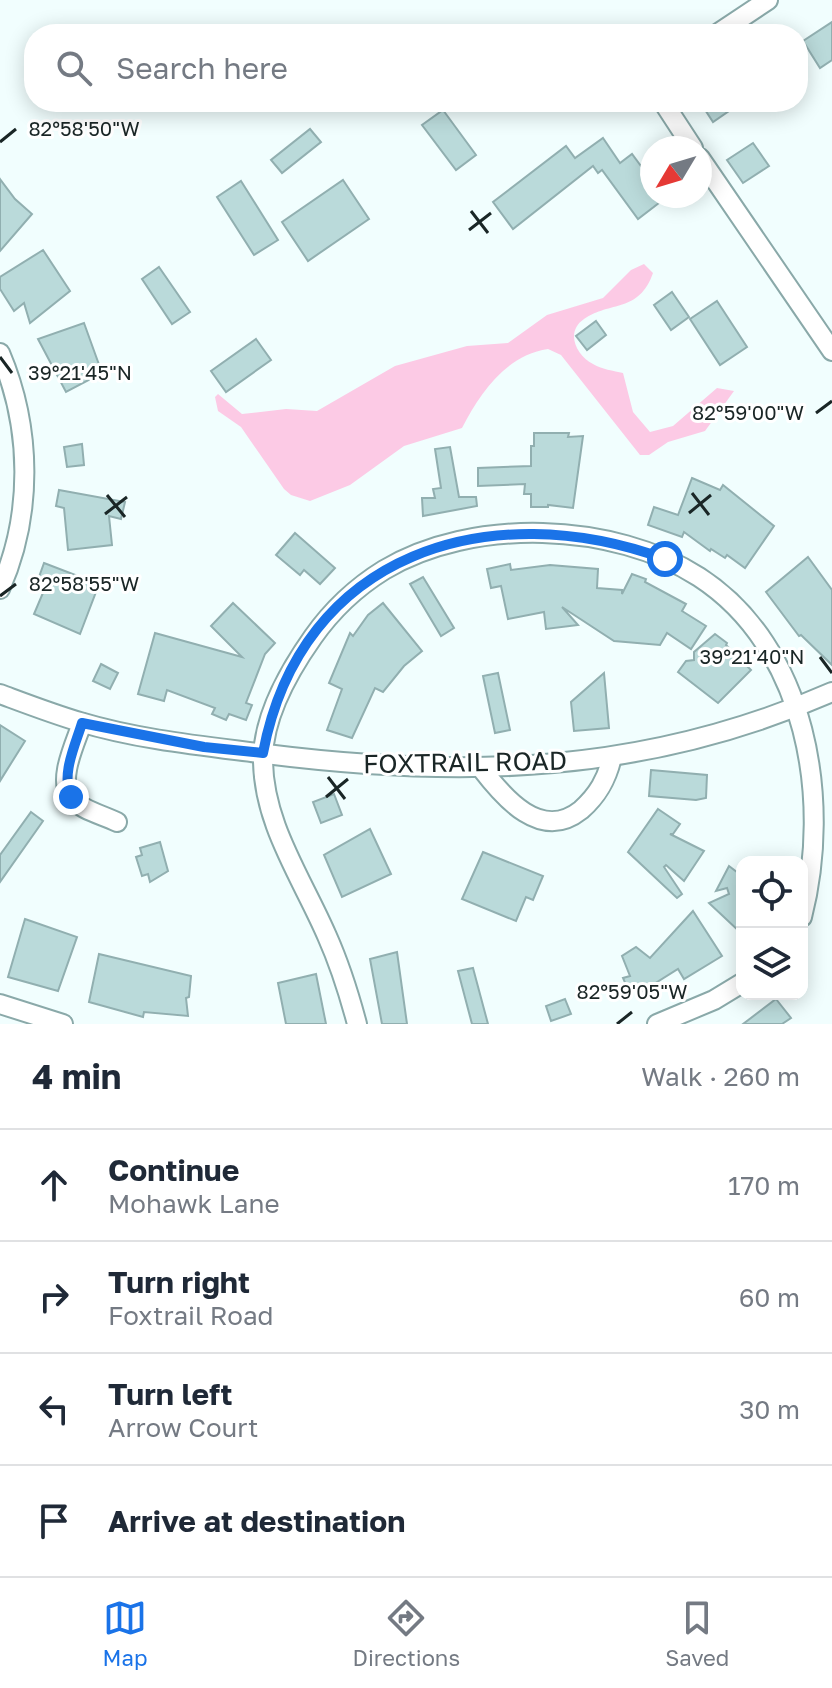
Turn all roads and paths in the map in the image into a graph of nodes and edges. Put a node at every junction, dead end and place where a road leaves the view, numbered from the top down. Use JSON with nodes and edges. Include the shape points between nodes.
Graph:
{"nodes":[{"id":1,"x":768,"y":0,"type":"edge"},
{"id":2,"x":732,"y":24,"type":"edge"},
{"id":3,"x":670,"y":112,"type":"edge"},
{"id":4,"x":685,"y":136,"type":"edge"},
{"id":5,"x":712,"y":175,"type":"edge"},
{"id":6,"x":831,"y":347,"type":"edge"},
{"id":7,"x":0,"y":353,"type":"edge"},
{"id":8,"x":0,"y":589,"type":"edge"},
{"id":9,"x":832,"y":692,"type":"edge"},
{"id":10,"x":0,"y":694,"type":"edge"},
{"id":11,"x":807,"y":703,"type":"junction"},
{"id":12,"x":82,"y":723,"type":"junction"},
{"id":13,"x":823,"y":741,"type":"dead end"},
{"id":14,"x":263,"y":753,"type":"junction"},
{"id":15,"x":612,"y":757,"type":"junction"},
{"id":16,"x":481,"y":768,"type":"junction"},
{"id":17,"x":832,"y":811,"type":"edge"},
{"id":18,"x":117,"y":822,"type":"dead end"},
{"id":19,"x":808,"y":903,"type":"edge"},
{"id":20,"x":736,"y":987,"type":"edge"},
{"id":21,"x":0,"y":1004,"type":"edge"},
{"id":22,"x":63,"y":1024,"type":"edge"},
{"id":23,"x":357,"y":1024,"type":"edge"},
{"id":24,"x":657,"y":1024,"type":"edge"}],
"edges":[{"from":1,"to":2,"type":"street"},
{"from":3,"to":4,"type":"street"},
{"from":5,"to":6,"type":"street"},
{"from":7,"to":8,"type":"street","via":[[20,409],[24,478],[19,533]]},
{"from":9,"to":11,"type":"street","name":"FOXTRAIL ROAD"},
{"from":10,"to":12,"type":"street","name":"FOXTRAIL ROAD"},
{"from":11,"to":13,"type":"street"},
{"from":11,"to":14,"type":"street","via":[[758,627],[730,599],[665,559],[595,538],[478,536],[387,568],[351,593],[302,652],[269,723]]},
{"from":11,"to":15,"type":"street","name":"FOXTRAIL ROAD","via":[[707,736]]},
{"from":12,"to":14,"type":"street","name":"FOXTRAIL ROAD"},
{"from":12,"to":18,"type":"street","via":[[66,786],[81,806]]},
{"from":14,"to":16,"type":"street","name":"FOXTRAIL ROAD","via":[[335,763]]},
{"from":14,"to":23,"type":"street","via":[[264,788],[279,832],[327,934]]},
{"from":15,"to":16,"type":"street","name":"FOXTRAIL ROAD"},
{"from":15,"to":16,"type":"street","via":[[598,792],[561,821],[517,807]]},
{"from":17,"to":19,"type":"street","via":[[823,867]]},
{"from":20,"to":24,"type":"street"},
{"from":21,"to":22,"type":"street"}]}
